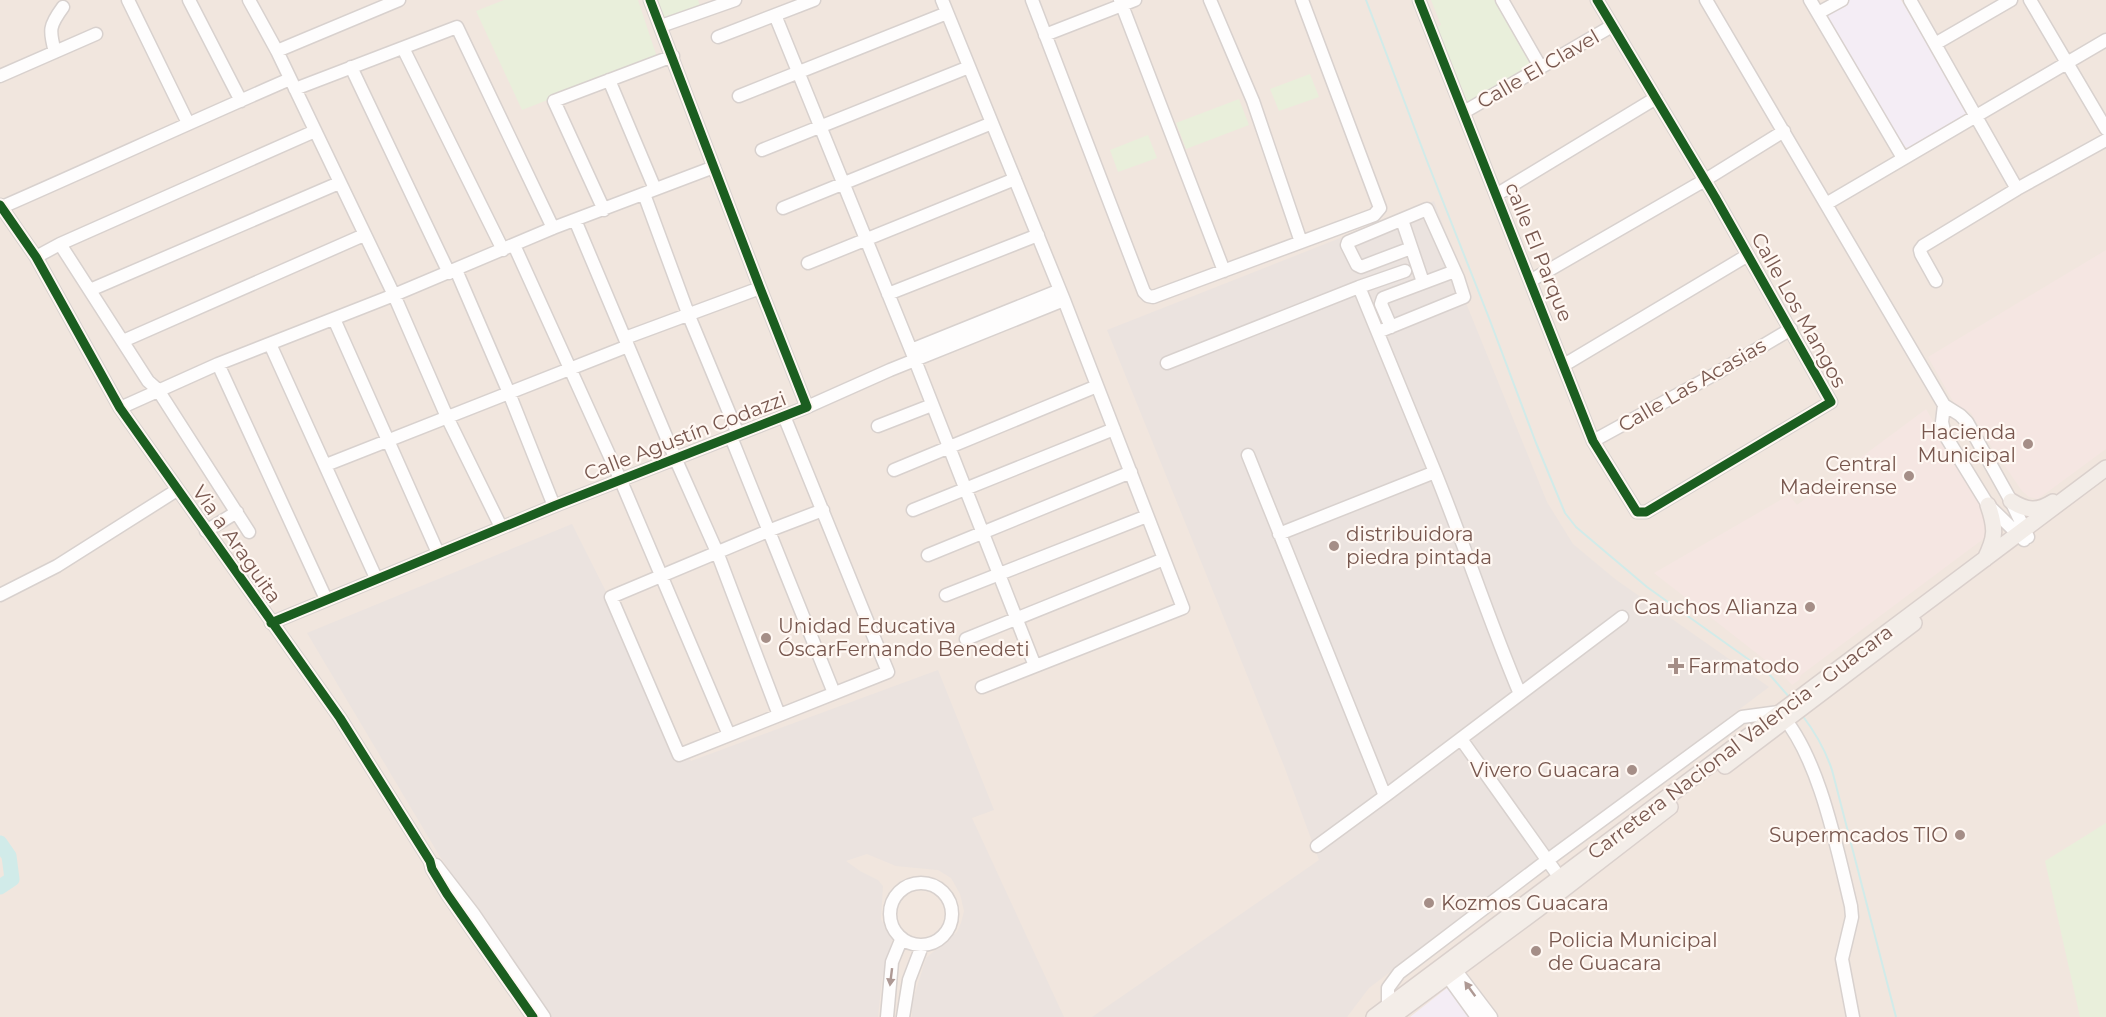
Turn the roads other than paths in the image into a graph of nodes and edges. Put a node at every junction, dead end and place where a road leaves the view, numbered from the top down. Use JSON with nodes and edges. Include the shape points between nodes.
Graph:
{"nodes":[{"id":1,"x":128,"y":0,"type":"edge"},
{"id":2,"x":189,"y":0,"type":"edge"},
{"id":3,"x":249,"y":0,"type":"edge"},
{"id":4,"x":399,"y":0,"type":"edge"},
{"id":5,"x":650,"y":0,"type":"edge"},
{"id":6,"x":735,"y":0,"type":"edge"},
{"id":7,"x":814,"y":0,"type":"edge"},
{"id":8,"x":942,"y":0,"type":"edge"},
{"id":9,"x":1032,"y":0,"type":"edge"},
{"id":10,"x":1135,"y":0,"type":"edge"},
{"id":11,"x":1210,"y":0,"type":"edge"},
{"id":12,"x":1302,"y":0,"type":"edge"},
{"id":13,"x":1419,"y":0,"type":"edge"},
{"id":14,"x":1502,"y":0,"type":"edge"},
{"id":15,"x":1597,"y":0,"type":"edge"},
{"id":16,"x":1706,"y":0,"type":"edge"},
{"id":17,"x":1810,"y":0,"type":"edge"},
{"id":18,"x":1842,"y":0,"type":"edge"},
{"id":19,"x":1910,"y":0,"type":"edge"},
{"id":20,"x":2011,"y":0,"type":"edge"},
{"id":21,"x":2030,"y":0,"type":"edge"},
{"id":22,"x":1121,"y":2,"type":"edge"},
{"id":23,"x":707,"y":5,"type":"edge"},
{"id":24,"x":63,"y":7,"type":"dead end"},
{"id":25,"x":947,"y":13,"type":"junction"},
{"id":26,"x":1818,"y":13,"type":"junction"},
{"id":27,"x":775,"y":15,"type":"junction"},
{"id":28,"x":1612,"y":26,"type":"junction"},
{"id":29,"x":661,"y":27,"type":"junction"},
{"id":30,"x":96,"y":34,"type":"dead end"},
{"id":31,"x":1046,"y":35,"type":"junction"},
{"id":32,"x":718,"y":37,"type":"dead end"},
{"id":33,"x":2106,"y":40,"type":"edge"},
{"id":34,"x":1935,"y":44,"type":"junction"},
{"id":35,"x":403,"y":48,"type":"junction"},
{"id":36,"x":277,"y":51,"type":"junction"},
{"id":37,"x":55,"y":52,"type":"junction"},
{"id":38,"x":672,"y":56,"type":"junction"},
{"id":39,"x":2067,"y":63,"type":"junction"},
{"id":40,"x":351,"y":67,"type":"junction"},
{"id":41,"x":969,"y":67,"type":"junction"},
{"id":42,"x":1541,"y":68,"type":"junction"},
{"id":43,"x":798,"y":72,"type":"junction"},
{"id":44,"x":0,"y":76,"type":"edge"},
{"id":45,"x":609,"y":80,"type":"junction"},
{"id":46,"x":292,"y":84,"type":"junction"},
{"id":47,"x":739,"y":96,"type":"dead end"},
{"id":48,"x":1656,"y":98,"type":"junction"},
{"id":49,"x":241,"y":101,"type":"junction"},
{"id":50,"x":1464,"y":112,"type":"junction"},
{"id":51,"x":1976,"y":117,"type":"junction"},
{"id":52,"x":188,"y":123,"type":"junction"},
{"id":53,"x":992,"y":123,"type":"junction"},
{"id":54,"x":820,"y":126,"type":"junction"},
{"id":55,"x":2106,"y":129,"type":"edge"},
{"id":56,"x":315,"y":131,"type":"junction"},
{"id":57,"x":1784,"y":131,"type":"junction"},
{"id":58,"x":2106,"y":140,"type":"edge"},
{"id":59,"x":762,"y":150,"type":"dead end"},
{"id":60,"x":1903,"y":158,"type":"junction"},
{"id":61,"x":714,"y":167,"type":"junction"},
{"id":62,"x":1703,"y":177,"type":"junction"},
{"id":63,"x":1015,"y":179,"type":"junction"},
{"id":64,"x":339,"y":183,"type":"junction"},
{"id":65,"x":843,"y":183,"type":"junction"},
{"id":66,"x":2017,"y":189,"type":"junction"},
{"id":67,"x":650,"y":191,"type":"junction"},
{"id":68,"x":1496,"y":195,"type":"junction"},
{"id":69,"x":1826,"y":204,"type":"junction"},
{"id":70,"x":1,"y":206,"type":"edge"},
{"id":71,"x":783,"y":208,"type":"dead end"},
{"id":72,"x":604,"y":210,"type":"junction"},
{"id":73,"x":575,"y":220,"type":"junction"},
{"id":74,"x":1402,"y":220,"type":"junction"},
{"id":75,"x":553,"y":228,"type":"junction"},
{"id":76,"x":364,"y":235,"type":"junction"},
{"id":77,"x":1038,"y":235,"type":"junction"},
{"id":78,"x":866,"y":240,"type":"junction"},
{"id":79,"x":1301,"y":242,"type":"junction"},
{"id":80,"x":60,"y":244,"type":"junction"},
{"id":81,"x":508,"y":248,"type":"junction"},
{"id":82,"x":1411,"y":248,"type":"junction"},
{"id":83,"x":1748,"y":255,"type":"junction"},
{"id":84,"x":36,"y":257,"type":"junction"},
{"id":85,"x":808,"y":263,"type":"dead end"},
{"id":86,"x":453,"y":271,"type":"junction"},
{"id":87,"x":1224,"y":271,"type":"junction"},
{"id":88,"x":1405,"y":271,"type":"dead end"},
{"id":89,"x":1455,"y":271,"type":"junction"},
{"id":90,"x":1530,"y":281,"type":"junction"},
{"id":91,"x":1936,"y":281,"type":"dead end"},
{"id":92,"x":1423,"y":282,"type":"junction"},
{"id":93,"x":1359,"y":287,"type":"junction"},
{"id":94,"x":760,"y":288,"type":"junction"},
{"id":95,"x":90,"y":290,"type":"junction"},
{"id":96,"x":888,"y":294,"type":"junction"},
{"id":97,"x":394,"y":295,"type":"junction"},
{"id":98,"x":1062,"y":295,"type":"junction"},
{"id":99,"x":689,"y":316,"type":"junction"},
{"id":100,"x":334,"y":319,"type":"junction"},
{"id":101,"x":1391,"y":327,"type":"junction"},
{"id":102,"x":1791,"y":329,"type":"junction"},
{"id":103,"x":1378,"y":332,"type":"junction"},
{"id":104,"x":123,"y":341,"type":"junction"},
{"id":105,"x":627,"y":342,"type":"junction"},
{"id":106,"x":270,"y":344,"type":"junction"},
{"id":107,"x":913,"y":355,"type":"junction"},
{"id":108,"x":1167,"y":363,"type":"dead end"},
{"id":109,"x":218,"y":364,"type":"junction"},
{"id":110,"x":1564,"y":365,"type":"junction"},
{"id":111,"x":569,"y":370,"type":"junction"},
{"id":112,"x":1098,"y":386,"type":"junction"},
{"id":113,"x":158,"y":390,"type":"junction"},
{"id":114,"x":509,"y":393,"type":"junction"},
{"id":115,"x":932,"y":405,"type":"junction"},
{"id":116,"x":1944,"y":405,"type":"junction"},
{"id":117,"x":807,"y":407,"type":"junction"},
{"id":118,"x":120,"y":408,"type":"junction"},
{"id":119,"x":784,"y":416,"type":"junction"},
{"id":120,"x":447,"y":417,"type":"junction"},
{"id":121,"x":878,"y":426,"type":"dead end"},
{"id":122,"x":1114,"y":429,"type":"junction"},
{"id":123,"x":734,"y":435,"type":"junction"},
{"id":124,"x":389,"y":440,"type":"junction"},
{"id":125,"x":1593,"y":441,"type":"junction"},
{"id":126,"x":949,"y":448,"type":"junction"},
{"id":127,"x":1248,"y":455,"type":"dead end"},
{"id":128,"x":676,"y":460,"type":"junction"},
{"id":129,"x":326,"y":465,"type":"junction"},
{"id":130,"x":894,"y":470,"type":"dead end"},
{"id":131,"x":1131,"y":472,"type":"junction"},
{"id":132,"x":1435,"y":472,"type":"junction"},
{"id":133,"x":2102,"y":474,"type":"edge"},
{"id":134,"x":621,"y":481,"type":"junction"},
{"id":135,"x":965,"y":489,"type":"junction"},
{"id":136,"x":177,"y":490,"type":"junction"},
{"id":137,"x":2012,"y":501,"type":"junction"},
{"id":138,"x":1988,"y":505,"type":"junction"},
{"id":139,"x":554,"y":506,"type":"junction"},
{"id":140,"x":823,"y":510,"type":"junction"},
{"id":141,"x":913,"y":510,"type":"dead end"},
{"id":142,"x":237,"y":512,"type":"junction"},
{"id":143,"x":1637,"y":512,"type":"joint"},
{"id":144,"x":1147,"y":516,"type":"junction"},
{"id":145,"x":501,"y":527,"type":"junction"},
{"id":146,"x":206,"y":531,"type":"junction"},
{"id":147,"x":768,"y":531,"type":"junction"},
{"id":148,"x":249,"y":532,"type":"dead end"},
{"id":149,"x":983,"y":533,"type":"junction"},
{"id":150,"x":1279,"y":534,"type":"junction"},
{"id":151,"x":2024,"y":535,"type":"junction"},
{"id":152,"x":717,"y":552,"type":"junction"},
{"id":153,"x":438,"y":553,"type":"junction"},
{"id":154,"x":928,"y":555,"type":"dead end"},
{"id":155,"x":1164,"y":559,"type":"junction"},
{"id":156,"x":1985,"y":560,"type":"junction"},
{"id":157,"x":999,"y":574,"type":"junction"},
{"id":158,"x":661,"y":575,"type":"junction"},
{"id":159,"x":376,"y":578,"type":"junction"},
{"id":160,"x":946,"y":595,"type":"dead end"},
{"id":161,"x":0,"y":596,"type":"edge"},
{"id":162,"x":326,"y":599,"type":"junction"},
{"id":163,"x":1622,"y":618,"type":"dead end"},
{"id":164,"x":1016,"y":619,"type":"junction"},
{"id":165,"x":271,"y":623,"type":"junction"},
{"id":166,"x":966,"y":639,"type":"dead end"},
{"id":167,"x":1035,"y":666,"type":"junction"},
{"id":168,"x":982,"y":687,"type":"dead end"},
{"id":169,"x":834,"y":693,"type":"junction"},
{"id":170,"x":1520,"y":694,"type":"junction"},
{"id":171,"x":1792,"y":709,"type":"junction"},
{"id":172,"x":779,"y":715,"type":"junction"},
{"id":173,"x":729,"y":735,"type":"junction"},
{"id":174,"x":1461,"y":739,"type":"junction"},
{"id":175,"x":1385,"y":796,"type":"junction"},
{"id":176,"x":1317,"y":846,"type":"dead end"},
{"id":177,"x":1548,"y":860,"type":"junction"},
{"id":178,"x":430,"y":861,"type":"junction"},
{"id":179,"x":1563,"y":882,"type":"junction"},
{"id":180,"x":902,"y":940,"type":"junction"},
{"id":181,"x":922,"y":946,"type":"junction"},
{"id":182,"x":1448,"y":968,"type":"junction"},
{"id":183,"x":1390,"y":1012,"type":"edge"},
{"id":184,"x":534,"y":1017,"type":"edge"},
{"id":185,"x":544,"y":1017,"type":"edge"},
{"id":186,"x":887,"y":1017,"type":"edge"},
{"id":187,"x":903,"y":1017,"type":"edge"},
{"id":188,"x":1374,"y":1017,"type":"edge"},
{"id":189,"x":1477,"y":1017,"type":"edge"},
{"id":190,"x":1491,"y":1017,"type":"edge"},
{"id":191,"x":1853,"y":1017,"type":"edge"}],
"edges":[{"from":1,"to":52,"type":"street"},
{"from":2,"to":49,"type":"street"},
{"from":3,"to":36,"type":"street"},
{"from":4,"to":36,"type":"street"},
{"from":5,"to":29,"type":"street","name":"Calle Agustín Codazzi"},
{"from":6,"to":23,"type":"street"},
{"from":7,"to":27,"type":"street"},
{"from":8,"to":25,"type":"street"},
{"from":9,"to":31,"type":"street"},
{"from":10,"to":22,"type":"street"},
{"from":11,"to":79,"type":"street","via":[[1254,101]]},
{"from":12,"to":79,"type":"street","via":[[1380,208],[1374,215]]},
{"from":13,"to":50,"type":"street","name":"calle El Parque"},
{"from":14,"to":42,"type":"street"},
{"from":15,"to":28,"type":"street"},
{"from":16,"to":57,"type":"street"},
{"from":17,"to":26,"type":"street"},
{"from":18,"to":26,"type":"street"},
{"from":19,"to":34,"type":"street"},
{"from":20,"to":34,"type":"street"},
{"from":21,"to":39,"type":"street"},
{"from":22,"to":31,"type":"street"},
{"from":22,"to":87,"type":"street"},
{"from":23,"to":29,"type":"street"},
{"from":24,"to":37,"type":"street","via":[[50,29]]},
{"from":25,"to":41,"type":"street"},
{"from":25,"to":43,"type":"street"},
{"from":26,"to":60,"type":"street"},
{"from":27,"to":32,"type":"street"},
{"from":27,"to":43,"type":"street"},
{"from":28,"to":42,"type":"street","name":"Calle El Clavel"},
{"from":28,"to":48,"type":"street"},
{"from":29,"to":38,"type":"street","name":"Calle Agustín Codazzi"},
{"from":30,"to":37,"type":"street"},
{"from":31,"to":87,"type":"street","via":[[1144,292],[1153,297]]},
{"from":33,"to":39,"type":"street"},
{"from":34,"to":51,"type":"street"},
{"from":35,"to":40,"type":"street"},
{"from":35,"to":75,"type":"street","via":[[457,27]]},
{"from":35,"to":81,"type":"street"},
{"from":36,"to":46,"type":"street"},
{"from":37,"to":44,"type":"street"},
{"from":38,"to":45,"type":"street"},
{"from":38,"to":61,"type":"street","name":"Calle Agustín Codazzi"},
{"from":39,"to":51,"type":"street"},
{"from":39,"to":55,"type":"street"},
{"from":40,"to":46,"type":"street"},
{"from":40,"to":86,"type":"street"},
{"from":41,"to":53,"type":"street"},
{"from":41,"to":54,"type":"street"},
{"from":42,"to":50,"type":"street","name":"Calle El Clavel"},
{"from":43,"to":47,"type":"street"},
{"from":43,"to":54,"type":"street"},
{"from":45,"to":67,"type":"street"},
{"from":45,"to":72,"type":"street","via":[[554,101]]},
{"from":46,"to":49,"type":"street"},
{"from":46,"to":56,"type":"street"},
{"from":48,"to":62,"type":"street"},
{"from":48,"to":68,"type":"street"},
{"from":49,"to":52,"type":"street"},
{"from":50,"to":68,"type":"street","name":"calle El Parque"},
{"from":51,"to":60,"type":"street"},
{"from":51,"to":66,"type":"street"},
{"from":52,"to":70,"type":"street"},
{"from":53,"to":63,"type":"street"},
{"from":53,"to":65,"type":"street"},
{"from":54,"to":59,"type":"street"},
{"from":54,"to":65,"type":"street"},
{"from":56,"to":64,"type":"street"},
{"from":56,"to":80,"type":"street"},
{"from":57,"to":62,"type":"street"},
{"from":57,"to":69,"type":"street"},
{"from":58,"to":66,"type":"street"},
{"from":60,"to":69,"type":"street"},
{"from":61,"to":67,"type":"street"},
{"from":61,"to":94,"type":"street","name":"Calle Agustín Codazzi"},
{"from":62,"to":83,"type":"street","name":"Calle Los Mangos"},
{"from":62,"to":90,"type":"street"},
{"from":63,"to":77,"type":"street"},
{"from":63,"to":78,"type":"street"},
{"from":64,"to":76,"type":"street"},
{"from":64,"to":95,"type":"street"},
{"from":65,"to":71,"type":"street"},
{"from":65,"to":78,"type":"street"},
{"from":66,"to":91,"type":"street","via":[[1923,246],[1921,254]]},
{"from":67,"to":72,"type":"street"},
{"from":67,"to":99,"type":"street"},
{"from":68,"to":90,"type":"street","name":"calle El Parque"},
{"from":69,"to":116,"type":"street"},
{"from":70,"to":84,"type":"street","name":"Via a Araguita"},
{"from":72,"to":73,"type":"street"},
{"from":73,"to":75,"type":"street"},
{"from":73,"to":105,"type":"street"},
{"from":74,"to":82,"type":"street"},
{"from":74,"to":82,"type":"street","via":[[1348,243],[1348,247],[1361,267]]},
{"from":74,"to":89,"type":"street","via":[[1428,210]]},
{"from":75,"to":81,"type":"street"},
{"from":76,"to":97,"type":"street"},
{"from":76,"to":104,"type":"street"},
{"from":77,"to":96,"type":"street"},
{"from":77,"to":98,"type":"street"},
{"from":78,"to":85,"type":"street"},
{"from":78,"to":96,"type":"street"},
{"from":79,"to":87,"type":"street"},
{"from":80,"to":84,"type":"street"},
{"from":80,"to":95,"type":"street"},
{"from":81,"to":86,"type":"street"},
{"from":81,"to":111,"type":"street"},
{"from":82,"to":92,"type":"street"},
{"from":83,"to":102,"type":"street","name":"Calle Los Mangos"},
{"from":83,"to":110,"type":"street"},
{"from":84,"to":118,"type":"street","name":"Via a Araguita"},
{"from":86,"to":97,"type":"street"},
{"from":86,"to":114,"type":"street"},
{"from":88,"to":93,"type":"street"},
{"from":89,"to":92,"type":"street"},
{"from":89,"to":101,"type":"street","via":[[1463,299]]},
{"from":90,"to":110,"type":"street","name":"calle El Parque"},
{"from":92,"to":101,"type":"street","via":[[1381,301]]},
{"from":93,"to":103,"type":"street"},
{"from":93,"to":108,"type":"street"},
{"from":94,"to":99,"type":"street"},
{"from":94,"to":117,"type":"street","name":"Calle Agustín Codazzi"},
{"from":95,"to":104,"type":"street"},
{"from":96,"to":107,"type":"street"},
{"from":97,"to":100,"type":"street"},
{"from":97,"to":120,"type":"street"},
{"from":98,"to":107,"type":"street"},
{"from":98,"to":112,"type":"street"},
{"from":99,"to":105,"type":"street"},
{"from":99,"to":123,"type":"street"},
{"from":100,"to":106,"type":"street"},
{"from":100,"to":124,"type":"street"},
{"from":101,"to":103,"type":"street"},
{"from":102,"to":125,"type":"street","name":"Calle Las Acasias"},
{"from":102,"to":143,"type":"street","name":"Calle Los Mangos","via":[[1831,402],[1646,513]]},
{"from":103,"to":132,"type":"street"},
{"from":104,"to":113,"type":"street"},
{"from":105,"to":111,"type":"street"},
{"from":105,"to":128,"type":"street"},
{"from":106,"to":109,"type":"street"},
{"from":106,"to":129,"type":"street"},
{"from":107,"to":115,"type":"street"},
{"from":107,"to":117,"type":"street"},
{"from":109,"to":113,"type":"street"},
{"from":109,"to":162,"type":"street"},
{"from":110,"to":125,"type":"street","name":"calle El Parque"},
{"from":111,"to":114,"type":"street"},
{"from":111,"to":134,"type":"street"},
{"from":112,"to":122,"type":"street"},
{"from":112,"to":126,"type":"street"},
{"from":113,"to":118,"type":"street"},
{"from":113,"to":142,"type":"street"},
{"from":114,"to":120,"type":"street"},
{"from":114,"to":139,"type":"street"},
{"from":115,"to":121,"type":"street"},
{"from":115,"to":126,"type":"street"},
{"from":116,"to":137,"type":"street","via":[[1964,419]]},
{"from":116,"to":138,"type":"street","via":[[1945,435]]},
{"from":117,"to":119,"type":"street","name":"Calle Agustín Codazzi"},
{"from":118,"to":136,"type":"street","name":"Via a Araguita"},
{"from":119,"to":123,"type":"street","name":"Calle Agustín Codazzi"},
{"from":119,"to":140,"type":"street"},
{"from":120,"to":124,"type":"street"},
{"from":120,"to":145,"type":"street"},
{"from":122,"to":131,"type":"street"},
{"from":122,"to":135,"type":"street"},
{"from":123,"to":128,"type":"street","name":"Calle Agustín Codazzi"},
{"from":123,"to":147,"type":"street"},
{"from":124,"to":129,"type":"street"},
{"from":124,"to":153,"type":"street"},
{"from":125,"to":143,"type":"street","name":"calle El Parque"},
{"from":126,"to":130,"type":"street"},
{"from":126,"to":135,"type":"street"},
{"from":127,"to":150,"type":"street"},
{"from":128,"to":134,"type":"street","name":"Calle Agustín Codazzi"},
{"from":128,"to":152,"type":"street"},
{"from":129,"to":159,"type":"street"},
{"from":131,"to":144,"type":"street"},
{"from":131,"to":149,"type":"street"},
{"from":132,"to":150,"type":"street"},
{"from":132,"to":170,"type":"street"},
{"from":133,"to":137,"type":"main road","via":[[2039,509],[2027,509]]},
{"from":133,"to":151,"type":"main road","name":"Carretera Nacional Valencia - Guacara"},
{"from":134,"to":139,"type":"street","name":"Calle Agustín Codazzi"},
{"from":134,"to":158,"type":"street"},
{"from":135,"to":141,"type":"street"},
{"from":135,"to":149,"type":"street"},
{"from":136,"to":146,"type":"street","name":"Via a Araguita"},
{"from":136,"to":161,"type":"street","via":[[57,566]]},
{"from":137,"to":151,"type":"street"},
{"from":138,"to":151,"type":"street"},
{"from":138,"to":156,"type":"main road","via":[[1994,531]]},
{"from":139,"to":145,"type":"street","name":"Calle Agustín Codazzi"},
{"from":140,"to":147,"type":"street"},
{"from":140,"to":169,"type":"street","via":[[888,672]]},
{"from":142,"to":146,"type":"street"},
{"from":142,"to":148,"type":"street"},
{"from":144,"to":155,"type":"street"},
{"from":144,"to":157,"type":"street"},
{"from":145,"to":153,"type":"street","name":"Calle Agustín Codazzi"},
{"from":146,"to":165,"type":"street","name":"Via a Araguita"},
{"from":147,"to":152,"type":"street"},
{"from":147,"to":169,"type":"street"},
{"from":149,"to":154,"type":"street"},
{"from":149,"to":157,"type":"street"},
{"from":150,"to":175,"type":"street"},
{"from":151,"to":156,"type":"main road","name":"Carretera Nacional Valencia - Guacara"},
{"from":151,"to":171,"type":"main road","name":"Carretera Nacional Valencia - Guacara"},
{"from":152,"to":158,"type":"street"},
{"from":152,"to":172,"type":"street"},
{"from":153,"to":159,"type":"street","name":"Calle Agustín Codazzi"},
{"from":155,"to":164,"type":"street"},
{"from":155,"to":167,"type":"street","via":[[1183,608]]},
{"from":156,"to":171,"type":"main road","name":"Carretera Nacional Valencia - Guacara"},
{"from":157,"to":160,"type":"street"},
{"from":157,"to":164,"type":"street"},
{"from":158,"to":173,"type":"street"},
{"from":158,"to":173,"type":"street","via":[[611,597],[679,754]]},
{"from":159,"to":162,"type":"street","name":"Calle Agustín Codazzi"},
{"from":162,"to":165,"type":"street","name":"Calle Agustín Codazzi"},
{"from":163,"to":170,"type":"street"},
{"from":164,"to":166,"type":"street"},
{"from":164,"to":167,"type":"street"},
{"from":165,"to":178,"type":"street","name":"Via a Araguita","via":[[340,718]]},
{"from":167,"to":168,"type":"street"},
{"from":169,"to":172,"type":"street"},
{"from":170,"to":174,"type":"street"},
{"from":171,"to":177,"type":"street","via":[[1742,717]]},
{"from":171,"to":179,"type":"main road","name":"Carretera Nacional Valencia - Guacara"},
{"from":171,"to":191,"type":"street","via":[[1834,837],[1851,906],[1842,959]]},
{"from":172,"to":173,"type":"street"},
{"from":174,"to":175,"type":"street"},
{"from":174,"to":177,"type":"street"},
{"from":175,"to":176,"type":"street"},
{"from":177,"to":179,"type":"street"},
{"from":177,"to":183,"type":"street","via":[[1399,973],[1388,988]]},
{"from":178,"to":184,"type":"street","name":"Via a Araguita","via":[[447,894]]},
{"from":178,"to":185,"type":"street","name":"Via a Araguita","via":[[438,866]]},
{"from":179,"to":182,"type":"main road","name":"Carretera Nacional Valencia - Guacara"},
{"from":180,"to":181,"type":"street"},
{"from":180,"to":181,"type":"street","via":[[889,920],[894,897],[913,884],[936,886],[951,904],[953,916],[943,937]]},
{"from":180,"to":186,"type":"street","one_way":true,"via":[[892,962]]},
{"from":181,"to":187,"type":"street","via":[[912,969]]},
{"from":182,"to":183,"type":"main road","name":"Carretera Nacional Valencia - Guacara"},
{"from":182,"to":189,"type":"street"},
{"from":190,"to":182,"type":"street","one_way":true},
{"from":183,"to":188,"type":"main road","name":"Carretera Nacional Valencia - Guacara"}]}
